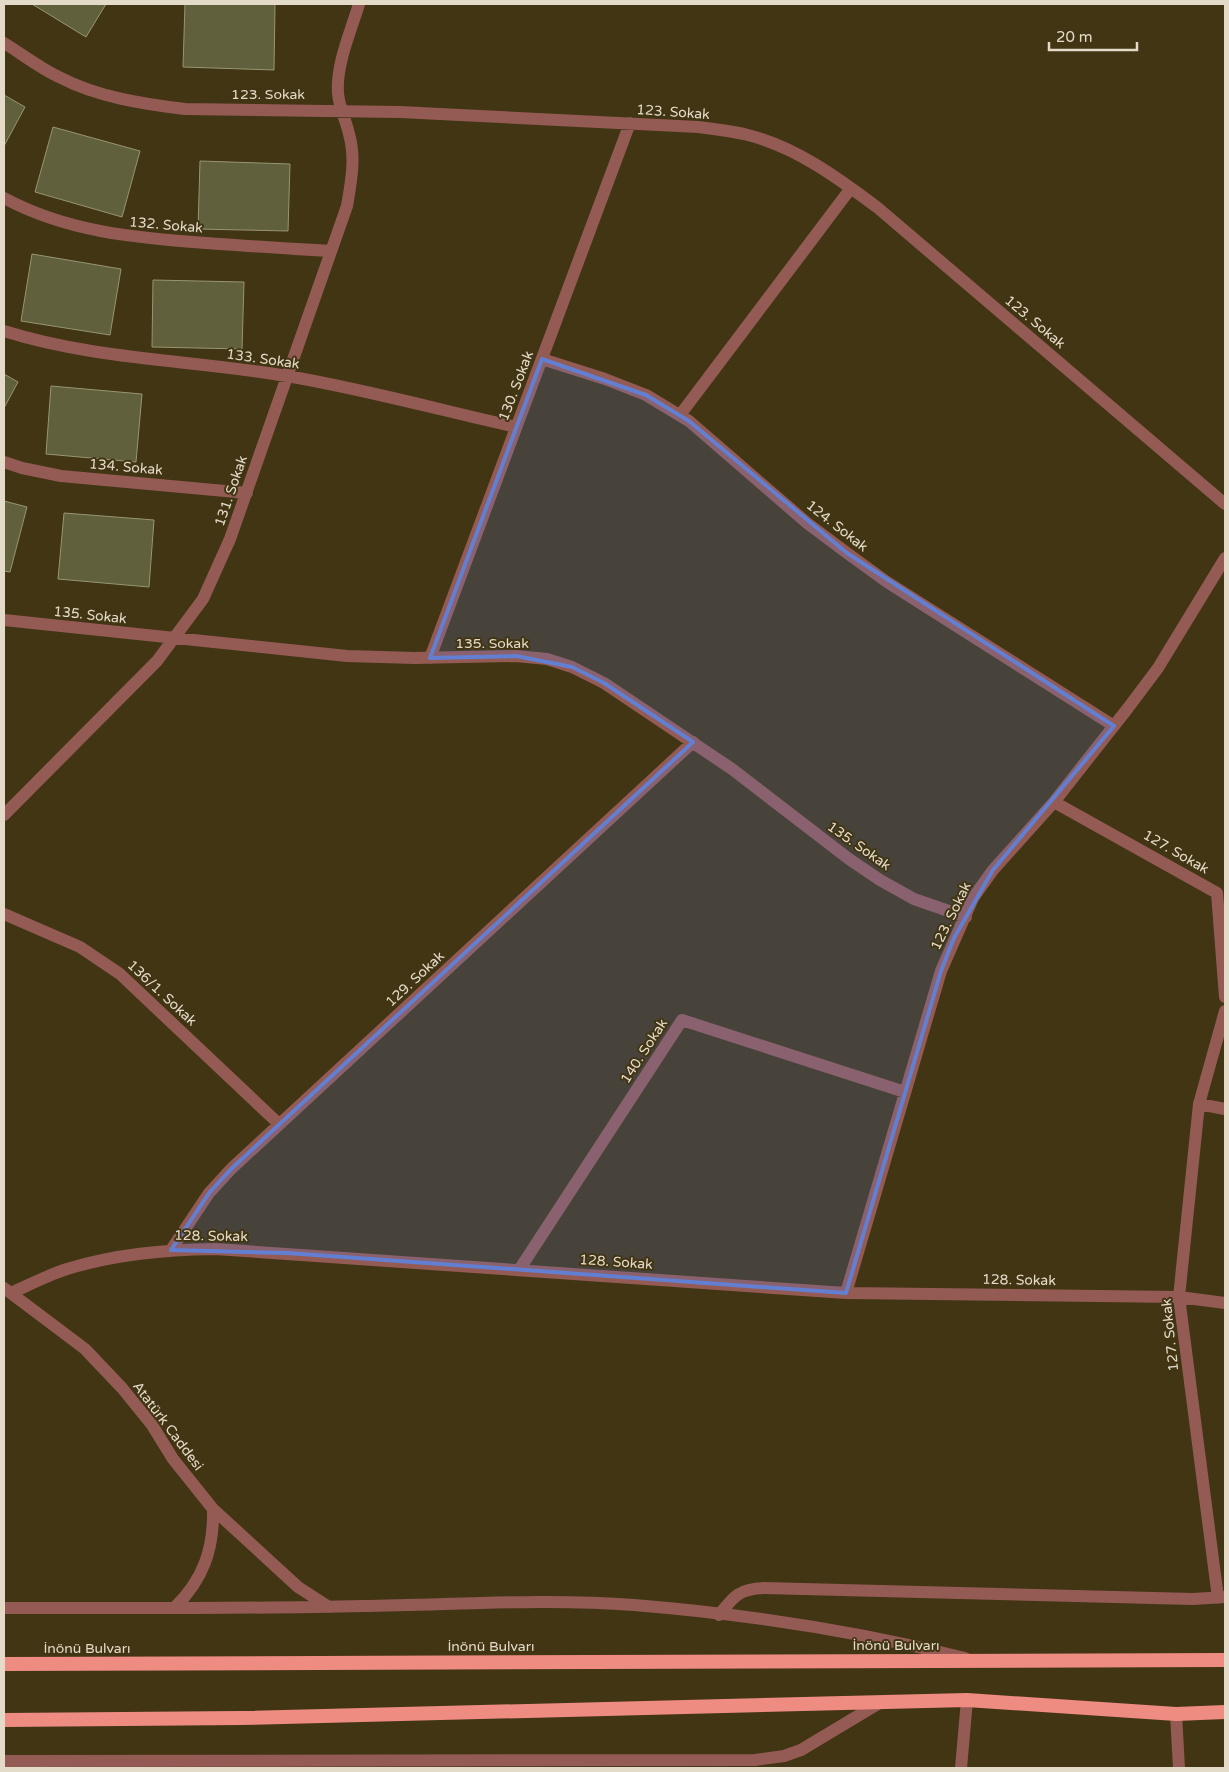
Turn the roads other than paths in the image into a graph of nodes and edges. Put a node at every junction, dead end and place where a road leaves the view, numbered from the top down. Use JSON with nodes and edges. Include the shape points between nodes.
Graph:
{"nodes":[{"id":1,"x":359,"y":4,"type":"edge"},
{"id":2,"x":4,"y":43,"type":"edge"},
{"id":3,"x":340,"y":110,"type":"junction"},
{"id":4,"x":630,"y":124,"type":"junction"},
{"id":5,"x":851,"y":188,"type":"junction"},
{"id":6,"x":4,"y":198,"type":"edge"},
{"id":7,"x":331,"y":252,"type":"junction"},
{"id":8,"x":4,"y":331,"type":"edge"},
{"id":9,"x":542,"y":359,"type":"junction"},
{"id":10,"x":288,"y":376,"type":"junction"},
{"id":11,"x":680,"y":415,"type":"junction"},
{"id":12,"x":516,"y":427,"type":"junction"},
{"id":13,"x":4,"y":462,"type":"edge"},
{"id":14,"x":247,"y":493,"type":"junction"},
{"id":15,"x":1225,"y":504,"type":"edge"},
{"id":16,"x":1225,"y":558,"type":"edge"},
{"id":17,"x":4,"y":620,"type":"edge"},
{"id":18,"x":175,"y":639,"type":"junction"},
{"id":19,"x":430,"y":658,"type":"junction"},
{"id":20,"x":1114,"y":726,"type":"junction"},
{"id":21,"x":693,"y":742,"type":"junction"},
{"id":22,"x":1054,"y":802,"type":"junction"},
{"id":23,"x":4,"y":816,"type":"edge"},
{"id":24,"x":4,"y":914,"type":"edge"},
{"id":25,"x":966,"y":917,"type":"junction"},
{"id":26,"x":1225,"y":997,"type":"edge"},
{"id":27,"x":1225,"y":1011,"type":"edge"},
{"id":28,"x":905,"y":1092,"type":"junction"},
{"id":29,"x":1199,"y":1104,"type":"junction"},
{"id":30,"x":1225,"y":1109,"type":"edge"},
{"id":31,"x":279,"y":1124,"type":"junction"},
{"id":32,"x":171,"y":1250,"type":"junction"},
{"id":33,"x":519,"y":1270,"type":"junction"},
{"id":34,"x":7,"y":1290,"type":"edge"},
{"id":35,"x":846,"y":1294,"type":"junction"},
{"id":36,"x":1179,"y":1296,"type":"junction"},
{"id":37,"x":1225,"y":1303,"type":"edge"},
{"id":38,"x":213,"y":1510,"type":"junction"},
{"id":39,"x":1222,"y":1597,"type":"edge"},
{"id":40,"x":175,"y":1607,"type":"junction"},
{"id":41,"x":329,"y":1607,"type":"junction"},
{"id":42,"x":4,"y":1608,"type":"edge"},
{"id":43,"x":720,"y":1614,"type":"junction"},
{"id":44,"x":1225,"y":1659,"type":"edge"},
{"id":45,"x":979,"y":1662,"type":"junction"},
{"id":46,"x":4,"y":1664,"type":"edge"},
{"id":47,"x":967,"y":1700,"type":"junction"},
{"id":48,"x":881,"y":1702,"type":"junction"},
{"id":49,"x":1225,"y":1712,"type":"edge"},
{"id":50,"x":1176,"y":1714,"type":"junction"},
{"id":51,"x":1225,"y":1716,"type":"edge"},
{"id":52,"x":4,"y":1720,"type":"edge"},
{"id":53,"x":4,"y":1761,"type":"edge"},
{"id":54,"x":293,"y":1765,"type":"edge"},
{"id":55,"x":961,"y":1768,"type":"edge"},
{"id":56,"x":1179,"y":1768,"type":"edge"}],
"edges":[{"from":1,"to":3,"type":"street","name":"131. Sokak","via":[[340,68]]},
{"from":2,"to":3,"type":"street","name":"123. Sokak","via":[[59,78],[150,105],[185,109]]},
{"from":3,"to":4,"type":"street","name":"123. Sokak"},
{"from":3,"to":7,"type":"street","name":"131. Sokak","via":[[354,154],[347,206]]},
{"from":4,"to":5,"type":"street","name":"123. Sokak","via":[[698,127],[745,134],[783,148],[833,174]]},
{"from":4,"to":9,"type":"street","name":"130. Sokak"},
{"from":5,"to":11,"type":"street"},
{"from":5,"to":15,"type":"street","name":"123. Sokak"},
{"from":6,"to":7,"type":"street","name":"132. Sokak","via":[[60,221],[117,235]]},
{"from":7,"to":10,"type":"street","name":"131. Sokak"},
{"from":8,"to":10,"type":"street","name":"133. Sokak","via":[[83,350]]},
{"from":9,"to":11,"type":"street","name":"124. Sokak","via":[[646,395]]},
{"from":9,"to":12,"type":"street","name":"130. Sokak"},
{"from":10,"to":12,"type":"street","name":"133. Sokak"},
{"from":10,"to":14,"type":"street","name":"131. Sokak"},
{"from":11,"to":20,"type":"street","name":"124. Sokak","via":[[807,523],[887,582]]},
{"from":12,"to":19,"type":"street","name":"130. Sokak"},
{"from":13,"to":14,"type":"street","name":"134. Sokak","via":[[61,476]]},
{"from":14,"to":18,"type":"street","name":"131. Sokak","via":[[216,573],[203,599]]},
{"from":16,"to":20,"type":"street","name":"123. Sokak","via":[[1158,668]]},
{"from":17,"to":18,"type":"street","name":"135. Sokak"},
{"from":18,"to":19,"type":"street","name":"135. Sokak","via":[[347,656]]},
{"from":18,"to":23,"type":"street","name":"131. Sokak"},
{"from":19,"to":21,"type":"street","name":"135. Sokak","via":[[516,656],[547,659],[604,683]]},
{"from":20,"to":22,"type":"street","name":"123. Sokak"},
{"from":21,"to":25,"type":"street","name":"135. Sokak","via":[[880,880],[914,898]]},
{"from":21,"to":31,"type":"street","name":"129. Sokak"},
{"from":22,"to":25,"type":"street","name":"123. Sokak","via":[[993,870],[973,898]]},
{"from":22,"to":26,"type":"street","name":"127. Sokak","via":[[1217,893]]},
{"from":24,"to":31,"type":"street","name":"136/1. Sokak","via":[[80,947],[120,974]]},
{"from":25,"to":28,"type":"street","name":"123. Sokak","via":[[941,971]]},
{"from":27,"to":29,"type":"street","name":"127. Sokak"},
{"from":28,"to":33,"type":"street","name":"140. Sokak","via":[[682,1020]]},
{"from":28,"to":35,"type":"street","name":"123. Sokak"},
{"from":29,"to":30,"type":"street"},
{"from":29,"to":36,"type":"street","name":"127. Sokak"},
{"from":31,"to":32,"type":"street","name":"129. Sokak","via":[[209,1193]]},
{"from":32,"to":33,"type":"street","name":"128. Sokak","via":[[215,1249]]},
{"from":32,"to":34,"type":"street","name":"128. Sokak","via":[[114,1256]]},
{"from":33,"to":35,"type":"street","name":"128. Sokak"},
{"from":34,"to":38,"type":"street","name":"Atatürk Caddesi","via":[[85,1349],[122,1388]]},
{"from":35,"to":36,"type":"street","name":"128. Sokak"},
{"from":36,"to":37,"type":"street","name":"128. Sokak"},
{"from":36,"to":39,"type":"street","name":"127. Sokak"},
{"from":38,"to":40,"type":"street","via":[[213,1537],[206,1564],[187,1595]]},
{"from":38,"to":41,"type":"street","name":"Atatürk Caddesi","via":[[298,1587]]},
{"from":39,"to":43,"type":"street","via":[[1193,1599],[752,1588],[737,1593]]},
{"from":40,"to":41,"type":"street","name":"İnönü Bulvarı"},
{"from":40,"to":42,"type":"street","name":"İnönü Bulvarı"},
{"from":41,"to":43,"type":"street","name":"İnönü Bulvarı","via":[[572,1602]]},
{"from":43,"to":45,"type":"street","name":"İnönü Bulvarı","via":[[903,1643]]},
{"from":44,"to":45,"type":"highway","name":"İnönü Bulvarı"},
{"from":45,"to":46,"type":"highway","name":"İnönü Bulvarı"},
{"from":47,"to":48,"type":"highway"},
{"from":47,"to":50,"type":"highway"},
{"from":47,"to":55,"type":"street"},
{"from":48,"to":52,"type":"highway","via":[[241,1718]]},
{"from":48,"to":54,"type":"street","via":[[801,1750],[755,1760]]},
{"from":49,"to":50,"type":"highway"},
{"from":50,"to":51,"type":"highway"},
{"from":50,"to":56,"type":"street"},
{"from":53,"to":54,"type":"street"}]}
